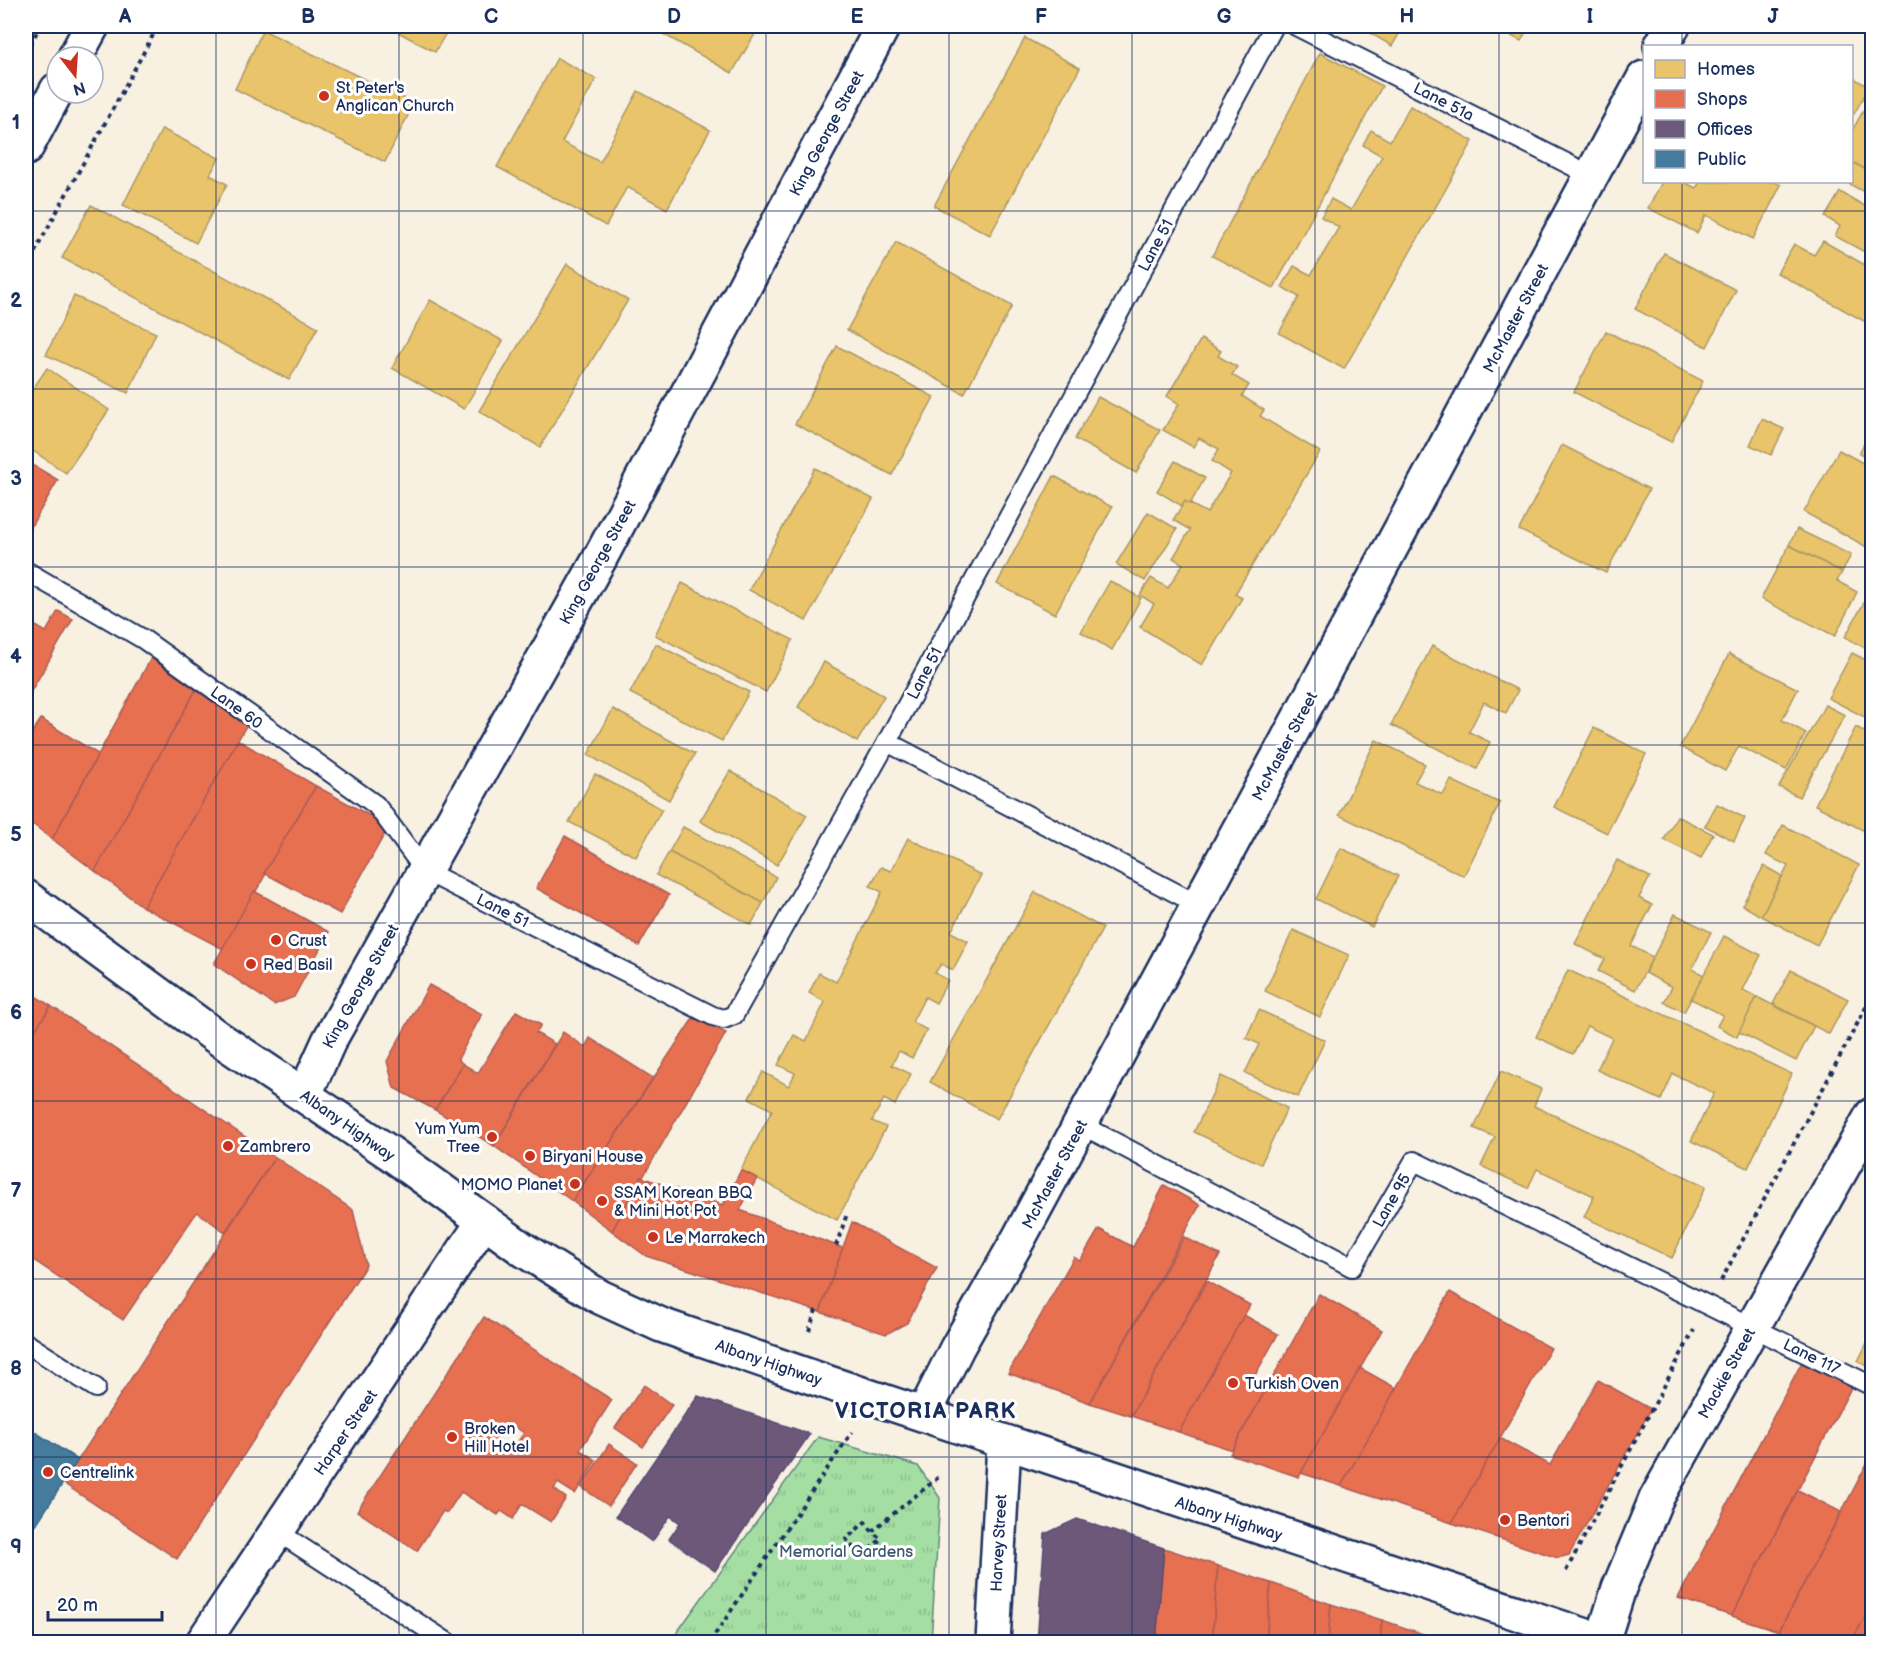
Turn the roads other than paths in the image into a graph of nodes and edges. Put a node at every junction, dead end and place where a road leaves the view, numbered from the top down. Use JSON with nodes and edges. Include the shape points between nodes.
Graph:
{"nodes":[{"id":1,"x":92,"y":26,"type":"edge"},
{"id":2,"x":883,"y":26,"type":"edge"},
{"id":3,"x":1274,"y":26,"type":"edge"},
{"id":4,"x":1296,"y":26,"type":"edge"},
{"id":5,"x":1673,"y":26,"type":"edge"},
{"id":6,"x":82,"y":45,"type":"edge"},
{"id":7,"x":1662,"y":45,"type":"edge"},
{"id":8,"x":1643,"y":80,"type":"edge"},
{"id":9,"x":49,"y":105,"type":"edge"},
{"id":10,"x":26,"y":148,"type":"edge"},
{"id":11,"x":1592,"y":176,"type":"junction"},
{"id":12,"x":26,"y":571,"type":"edge"},
{"id":13,"x":887,"y":742,"type":"junction"},
{"id":14,"x":425,"y":870,"type":"junction"},
{"id":15,"x":26,"y":897,"type":"edge"},
{"id":16,"x":1199,"y":905,"type":"junction"},
{"id":17,"x":305,"y":1094,"type":"junction"},
{"id":18,"x":1872,"y":1115,"type":"edge"},
{"id":19,"x":1080,"y":1124,"type":"junction"},
{"id":20,"x":484,"y":1221,"type":"junction"},
{"id":21,"x":1752,"y":1326,"type":"junction"},
{"id":22,"x":26,"y":1343,"type":"edge"},
{"id":23,"x":1872,"y":1386,"type":"edge"},
{"id":24,"x":96,"y":1388,"type":"dead end"},
{"id":25,"x":924,"y":1414,"type":"junction"},
{"id":26,"x":1004,"y":1443,"type":"junction"},
{"id":27,"x":278,"y":1532,"type":"junction"},
{"id":28,"x":203,"y":1642,"type":"edge"},
{"id":29,"x":447,"y":1642,"type":"edge"},
{"id":30,"x":993,"y":1642,"type":"edge"},
{"id":31,"x":1603,"y":1642,"type":"edge"}],
"edges":[{"from":1,"to":6,"type":"street"},
{"from":2,"to":14,"type":"street","name":"King George Street","via":[[599,560]]},
{"from":3,"to":13,"type":"lane","name":"Lane 51"},
{"from":4,"to":11,"type":"lane","name":"Lane 51a"},
{"from":5,"to":7,"type":"street"},
{"from":8,"to":11,"type":"street","name":"McMaster Street"},
{"from":9,"to":10,"type":"street"},
{"from":11,"to":16,"type":"street","name":"McMaster Street"},
{"from":12,"to":14,"type":"lane","name":"Lane 60","via":[[143,639],[375,805]]},
{"from":13,"to":14,"type":"lane","name":"Lane 51","via":[[746,996],[734,1015],[724,1019]]},
{"from":13,"to":16,"type":"lane"},
{"from":14,"to":17,"type":"street","name":"King George Street","via":[[329,1041]]},
{"from":15,"to":17,"type":"street","name":"Albany Highway","via":[[187,1016]]},
{"from":16,"to":19,"type":"street","name":"McMaster Street"},
{"from":17,"to":20,"type":"street","name":"Albany Highway"},
{"from":18,"to":21,"type":"street","name":"Mackie Street"},
{"from":19,"to":21,"type":"lane","name":"Lane 95","via":[[1352,1267],[1414,1161]]},
{"from":19,"to":25,"type":"street","name":"McMaster Street"},
{"from":20,"to":25,"type":"street","name":"Albany Highway","via":[[600,1297],[661,1324]]},
{"from":20,"to":27,"type":"street","name":"Harper Street"},
{"from":21,"to":23,"type":"lane","name":"Lane 117"},
{"from":21,"to":31,"type":"street","name":"Mackie Street","via":[[1656,1499],[1619,1588]]},
{"from":22,"to":24,"type":"lane"},
{"from":25,"to":26,"type":"street","name":"Albany Highway"},
{"from":26,"to":30,"type":"street","name":"Harvey Street"},
{"from":26,"to":31,"type":"street","name":"Albany Highway"},
{"from":27,"to":28,"type":"street","name":"Harper Street"},
{"from":27,"to":29,"type":"lane"}]}
